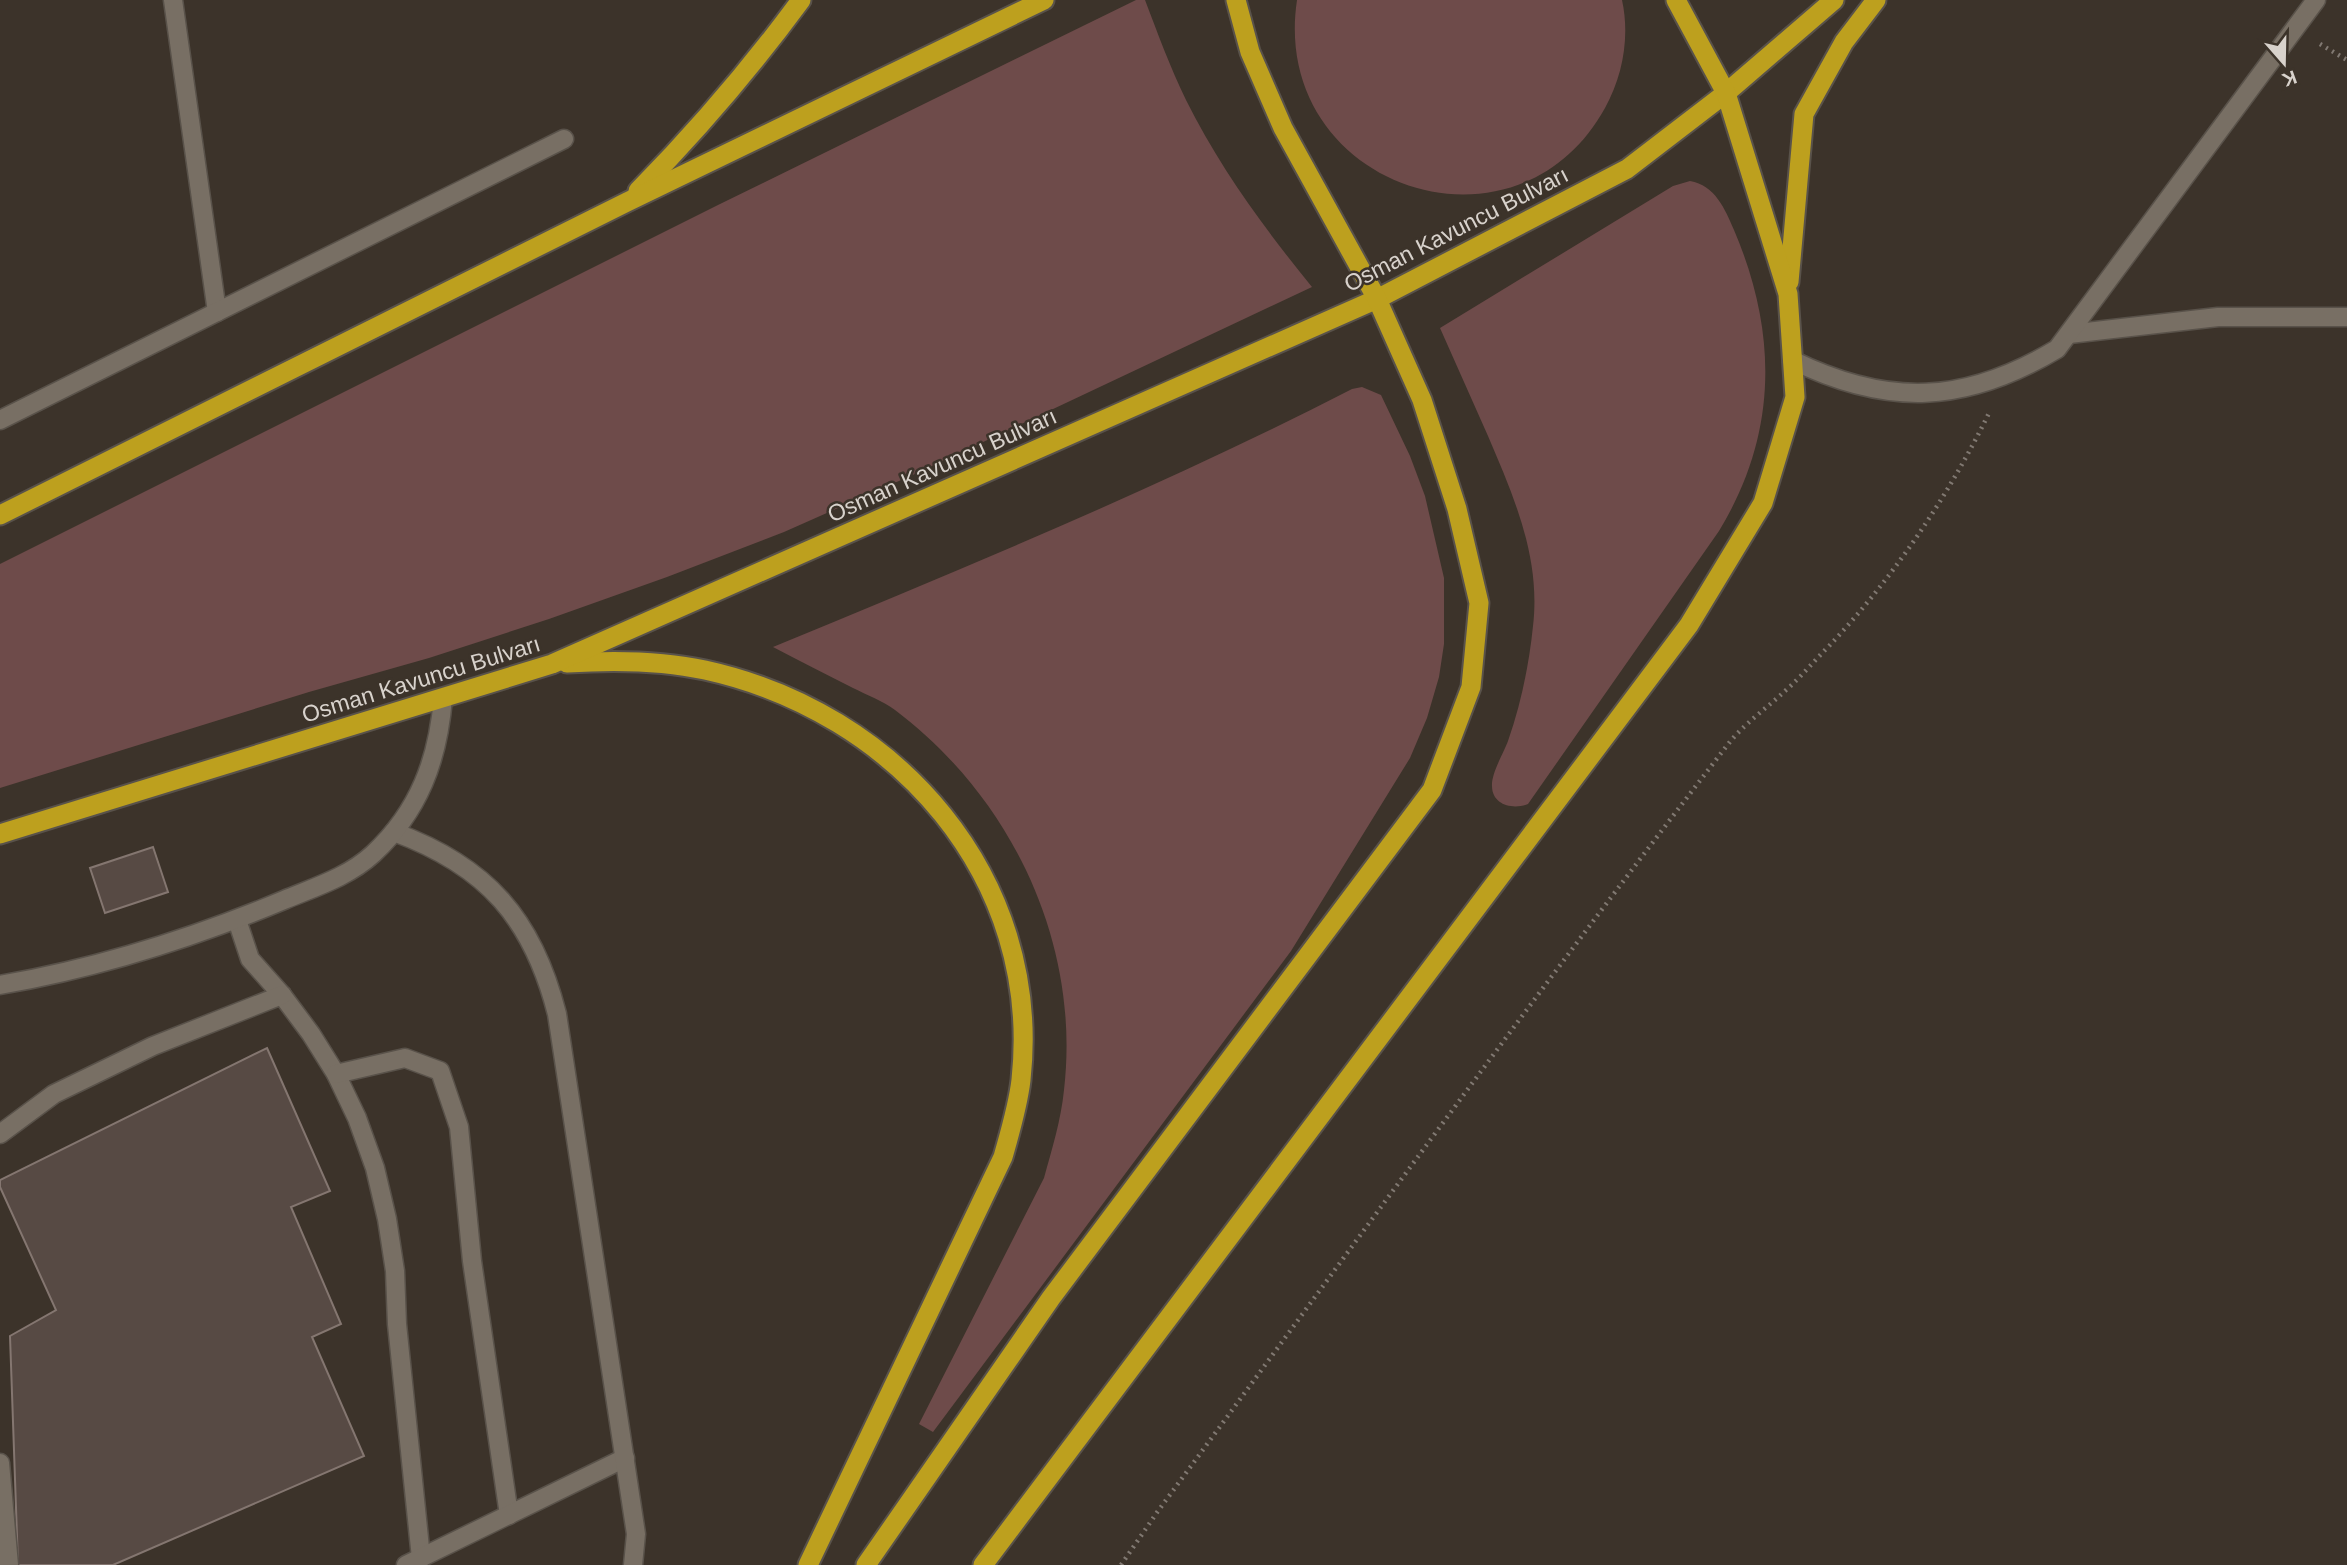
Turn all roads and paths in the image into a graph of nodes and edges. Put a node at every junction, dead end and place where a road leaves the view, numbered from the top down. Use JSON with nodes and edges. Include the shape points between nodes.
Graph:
{"nodes":[{"id":1,"x":173,"y":0,"type":"edge"},
{"id":2,"x":800,"y":0,"type":"edge"},
{"id":3,"x":1044,"y":0,"type":"edge"},
{"id":4,"x":1236,"y":0,"type":"edge"},
{"id":5,"x":1675,"y":0,"type":"edge"},
{"id":6,"x":1834,"y":0,"type":"edge"},
{"id":7,"x":1875,"y":0,"type":"edge"},
{"id":8,"x":2316,"y":0,"type":"edge"},
{"id":9,"x":1726,"y":93,"type":"junction"},
{"id":10,"x":564,"y":139,"type":"dead end"},
{"id":11,"x":627,"y":202,"type":"junction"},
{"id":12,"x":1788,"y":293,"type":"junction"},
{"id":13,"x":1377,"y":299,"type":"junction"},
{"id":14,"x":217,"y":312,"type":"junction"},
{"id":15,"x":2347,"y":317,"type":"edge"},
{"id":16,"x":2069,"y":334,"type":"junction"},
{"id":17,"x":1792,"y":360,"type":"junction"},
{"id":18,"x":2006,"y":377,"type":"junction"},
{"id":19,"x":0,"y":420,"type":"edge"},
{"id":20,"x":0,"y":514,"type":"edge"},
{"id":21,"x":552,"y":664,"type":"junction"},
{"id":22,"x":443,"y":698,"type":"junction"},
{"id":23,"x":394,"y":832,"type":"junction"},
{"id":24,"x":0,"y":834,"type":"edge"},
{"id":25,"x":237,"y":920,"type":"junction"},
{"id":26,"x":0,"y":985,"type":"edge"},
{"id":27,"x":282,"y":995,"type":"junction"},
{"id":28,"x":336,"y":1074,"type":"junction"},
{"id":29,"x":0,"y":1134,"type":"edge"},
{"id":30,"x":625,"y":1458,"type":"junction"},
{"id":31,"x":0,"y":1463,"type":"edge"},
{"id":32,"x":509,"y":1515,"type":"junction"},
{"id":33,"x":414,"y":1561,"type":"edge"},
{"id":34,"x":9,"y":1565,"type":"edge"},
{"id":35,"x":633,"y":1565,"type":"edge"},
{"id":36,"x":808,"y":1565,"type":"edge"},
{"id":37,"x":866,"y":1565,"type":"edge"},
{"id":38,"x":983,"y":1565,"type":"edge"},
{"id":39,"x":1121,"y":1565,"type":"edge"}],
"edges":[{"from":1,"to":14,"type":"street"},
{"from":2,"to":11,"type":"highway","via":[[690,139]]},
{"from":3,"to":11,"type":"highway"},
{"from":4,"to":13,"type":"highway","via":[[1250,52],[1283,128]]},
{"from":5,"to":9,"type":"highway"},
{"from":6,"to":9,"type":"highway","name":"Osman Kavuncu Bulvarı"},
{"from":7,"to":12,"type":"highway","via":[[1844,43],[1804,114]]},
{"from":8,"to":16,"type":"street"},
{"from":9,"to":12,"type":"highway"},
{"from":9,"to":13,"type":"highway","name":"Osman Kavuncu Bulvarı","via":[[1627,169]]},
{"from":10,"to":14,"type":"street"},
{"from":11,"to":20,"type":"highway"},
{"from":12,"to":17,"type":"highway"},
{"from":13,"to":21,"type":"highway","name":"Osman Kavuncu Bulvarı"},
{"from":13,"to":37,"type":"highway","via":[[1422,400],[1457,509],[1479,604],[1471,687],[1432,790],[1051,1298]]},
{"from":14,"to":19,"type":"street"},
{"from":15,"to":16,"type":"street","via":[[2218,317]]},
{"from":16,"to":18,"type":"street","via":[[2057,349]]},
{"from":17,"to":18,"type":"street","via":[[1821,375],[1884,392],[1949,391]]},
{"from":17,"to":38,"type":"highway","via":[[1795,397],[1763,503],[1689,625]]},
{"from":18,"to":39,"type":"path","via":[[1956,474],[1885,580],[1788,689],[1733,738],[1504,1039]]},
{"from":21,"to":22,"type":"highway","name":"Osman Kavuncu Bulvarı"},
{"from":21,"to":36,"type":"highway","via":[[603,660],[704,670],[753,683],[840,723],[914,781],[945,815],[988,885],[1010,945],[1024,1044],[1015,1117],[1003,1157]]},
{"from":22,"to":23,"type":"street","via":[[435,755],[412,807]]},
{"from":22,"to":24,"type":"highway","name":"Osman Kavuncu Bulvarı"},
{"from":23,"to":25,"type":"street","via":[[348,873]]},
{"from":23,"to":30,"type":"street","via":[[452,857],[500,898],[537,951],[549,982]]},
{"from":25,"to":26,"type":"street","via":[[99,963]]},
{"from":25,"to":27,"type":"street","via":[[250,959]]},
{"from":27,"to":28,"type":"street"},
{"from":27,"to":29,"type":"street","via":[[153,1046],[66,1088]]},
{"from":28,"to":32,"type":"street","via":[[405,1058],[440,1071],[459,1127],[472,1261]]},
{"from":28,"to":33,"type":"street","via":[[375,1168],[387,1219],[395,1271]]},
{"from":30,"to":32,"type":"street"},
{"from":30,"to":35,"type":"street","via":[[636,1534]]},
{"from":31,"to":34,"type":"street"},
{"from":32,"to":33,"type":"street"}]}
